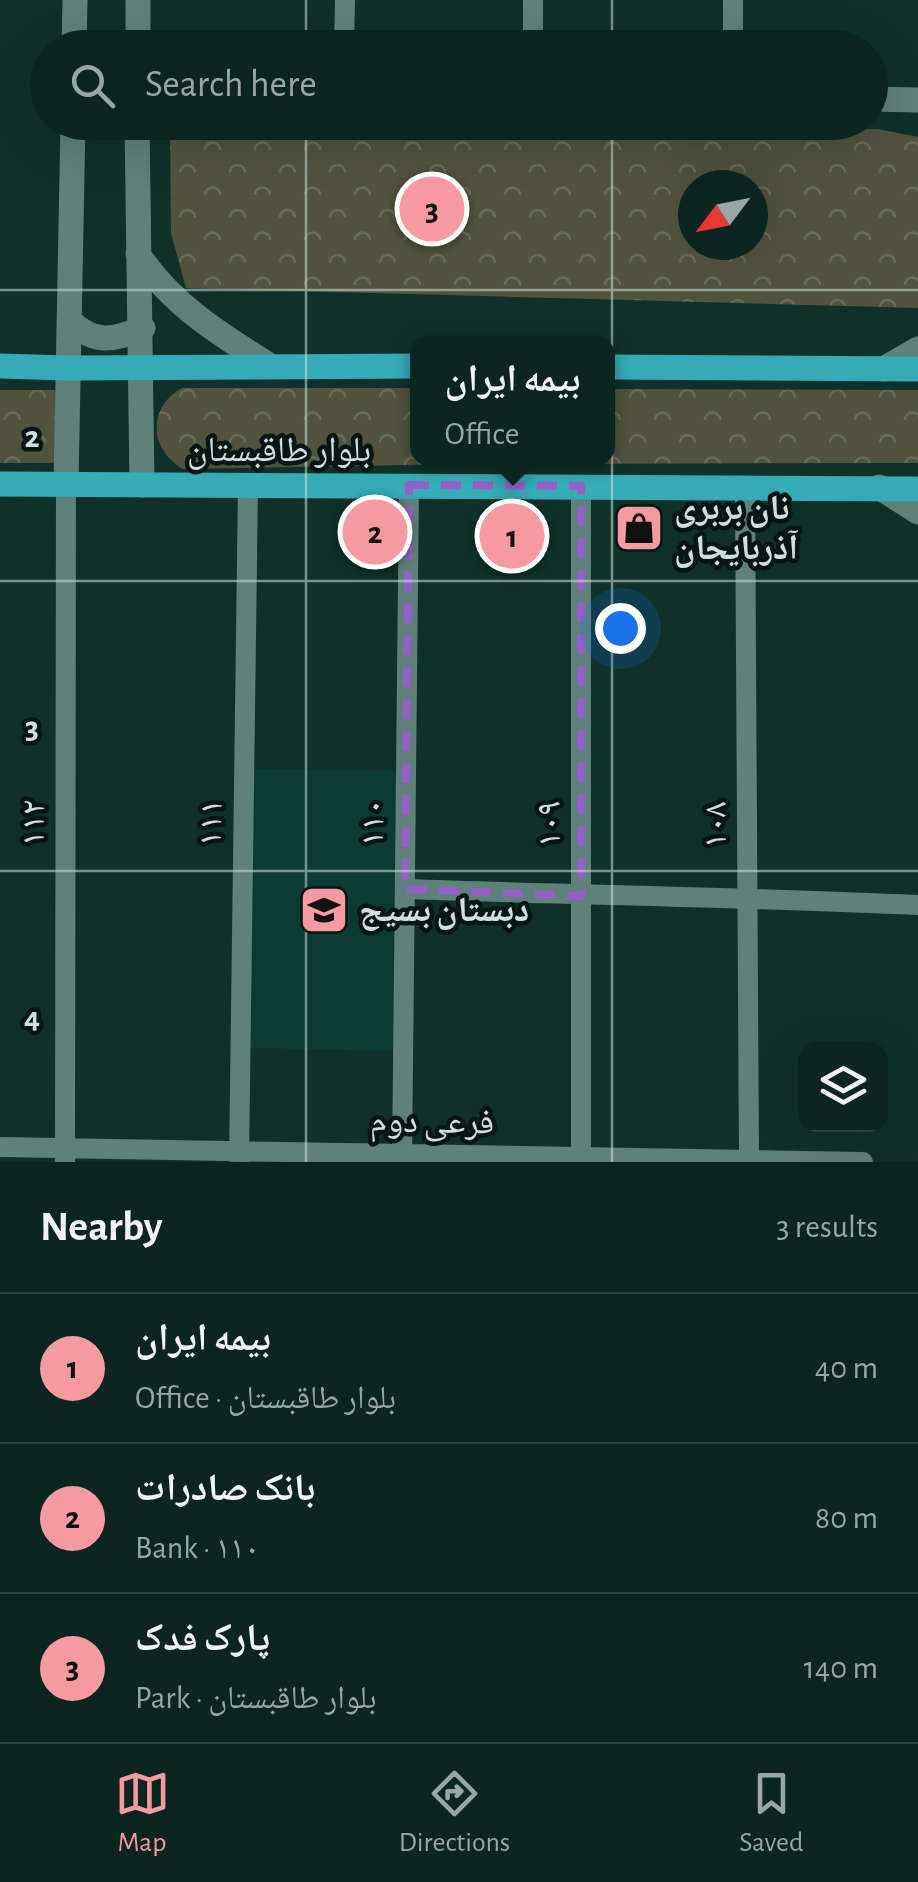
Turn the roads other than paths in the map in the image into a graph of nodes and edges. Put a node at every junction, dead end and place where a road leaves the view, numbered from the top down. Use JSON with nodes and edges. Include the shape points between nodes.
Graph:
{"nodes":[{"id":1,"x":75,"y":0,"type":"edge"},
{"id":2,"x":138,"y":0,"type":"edge"},
{"id":3,"x":345,"y":0,"type":"edge"},
{"id":4,"x":533,"y":0,"type":"edge"},
{"id":5,"x":733,"y":0,"type":"edge"},
{"id":6,"x":74,"y":30,"type":"edge"},
{"id":7,"x":138,"y":30,"type":"edge"},
{"id":8,"x":344,"y":30,"type":"edge"},
{"id":9,"x":533,"y":30,"type":"edge"},
{"id":10,"x":733,"y":30,"type":"edge"},
{"id":11,"x":888,"y":99,"type":"edge"},
{"id":12,"x":918,"y":100,"type":"edge"},
{"id":13,"x":73,"y":140,"type":"edge"},
{"id":14,"x":138,"y":140,"type":"edge"},
{"id":15,"x":138,"y":254,"type":"junction"},
{"id":16,"x":70,"y":321,"type":"junction"},
{"id":17,"x":142,"y":328,"type":"junction"},
{"id":18,"x":918,"y":348,"type":"edge"},
{"id":19,"x":269,"y":364,"type":"junction"},
{"id":20,"x":0,"y":366,"type":"edge"},
{"id":21,"x":142,"y":366,"type":"junction"},
{"id":22,"x":410,"y":366,"type":"edge"},
{"id":23,"x":615,"y":367,"type":"edge"},
{"id":24,"x":67,"y":368,"type":"junction"},
{"id":25,"x":883,"y":369,"type":"junction"},
{"id":26,"x":918,"y":369,"type":"edge"},
{"id":27,"x":0,"y":484,"type":"edge"},
{"id":28,"x":66,"y":484,"type":"junction"},
{"id":29,"x":142,"y":485,"type":"junction"},
{"id":30,"x":248,"y":485,"type":"junction"},
{"id":31,"x":409,"y":486,"type":"junction"},
{"id":32,"x":582,"y":486,"type":"junction"},
{"id":33,"x":744,"y":487,"type":"junction"},
{"id":34,"x":880,"y":487,"type":"junction"},
{"id":35,"x":918,"y":488,"type":"edge"},
{"id":36,"x":918,"y":512,"type":"edge"},
{"id":37,"x":405,"y":889,"type":"junction"},
{"id":38,"x":581,"y":896,"type":"junction"},
{"id":39,"x":748,"y":897,"type":"junction"},
{"id":40,"x":918,"y":905,"type":"edge"},
{"id":41,"x":0,"y":1146,"type":"edge"},
{"id":42,"x":65,"y":1155,"type":"edge"},
{"id":43,"x":239,"y":1156,"type":"edge"},
{"id":44,"x":402,"y":1158,"type":"edge"},
{"id":45,"x":581,"y":1160,"type":"edge"},
{"id":46,"x":749,"y":1161,"type":"edge"},
{"id":47,"x":863,"y":1162,"type":"edge"}],
"edges":[{"from":1,"to":6,"type":"main road"},
{"from":2,"to":7,"type":"main road"},
{"from":3,"to":8,"type":"street"},
{"from":4,"to":9,"type":"street"},
{"from":5,"to":10,"type":"street"},
{"from":11,"to":12,"type":"main road"},
{"from":13,"to":16,"type":"main road"},
{"from":14,"to":15,"type":"main road"},
{"from":15,"to":17,"type":"main road"},
{"from":15,"to":19,"type":"main road","via":[[190,313]]},
{"from":16,"to":17,"type":"main road","via":[[85,336],[102,338]]},
{"from":16,"to":24,"type":"main road"},
{"from":17,"to":21,"type":"main road"},
{"from":18,"to":25,"type":"main road"},
{"from":19,"to":21,"type":"main road"},
{"from":19,"to":22,"type":"main road"},
{"from":20,"to":24,"type":"main road"},
{"from":21,"to":24,"type":"main road"},
{"from":21,"to":29,"type":"main road"},
{"from":23,"to":25,"type":"main road"},
{"from":24,"to":28,"type":"main road"},
{"from":25,"to":26,"type":"main road"},
{"from":27,"to":28,"type":"main road","name":"بلوار طاقبستان"},
{"from":28,"to":29,"type":"main road","name":"بلوار طاقبستان"},
{"from":28,"to":42,"type":"street","name":"۱۱۲"},
{"from":29,"to":30,"type":"main road","name":"بلوار طاقبستان"},
{"from":30,"to":31,"type":"main road","name":"بلوار طاقبستان"},
{"from":30,"to":43,"type":"street","name":"۱۱۱"},
{"from":31,"to":32,"type":"main road","name":"بلوار طاقبستان"},
{"from":31,"to":37,"type":"street","name":"۱۱۰"},
{"from":32,"to":33,"type":"main road","name":"بلوار طاقبستان"},
{"from":32,"to":38,"type":"street","name":"۱۰۹"},
{"from":33,"to":34,"type":"main road","name":"بلوار طاقبستان"},
{"from":33,"to":39,"type":"street","name":"۱۰۸"},
{"from":34,"to":35,"type":"main road","name":"بلوار طاقبستان"},
{"from":34,"to":36,"type":"main road"},
{"from":37,"to":38,"type":"street"},
{"from":37,"to":44,"type":"street","name":"۱۱۰"},
{"from":38,"to":39,"type":"street"},
{"from":38,"to":45,"type":"street","name":"۱۰۹"},
{"from":39,"to":40,"type":"street"},
{"from":39,"to":46,"type":"street","name":"۱۰۸"},
{"from":41,"to":42,"type":"street","name":"فرعی دوم"},
{"from":42,"to":43,"type":"street","name":"فرعی دوم"},
{"from":43,"to":44,"type":"street","name":"فرعی دوم"},
{"from":44,"to":45,"type":"street","name":"فرعی دوم"},
{"from":45,"to":46,"type":"street","name":"فرعی دوم"},
{"from":46,"to":47,"type":"street","name":"فرعی دوم"}]}
